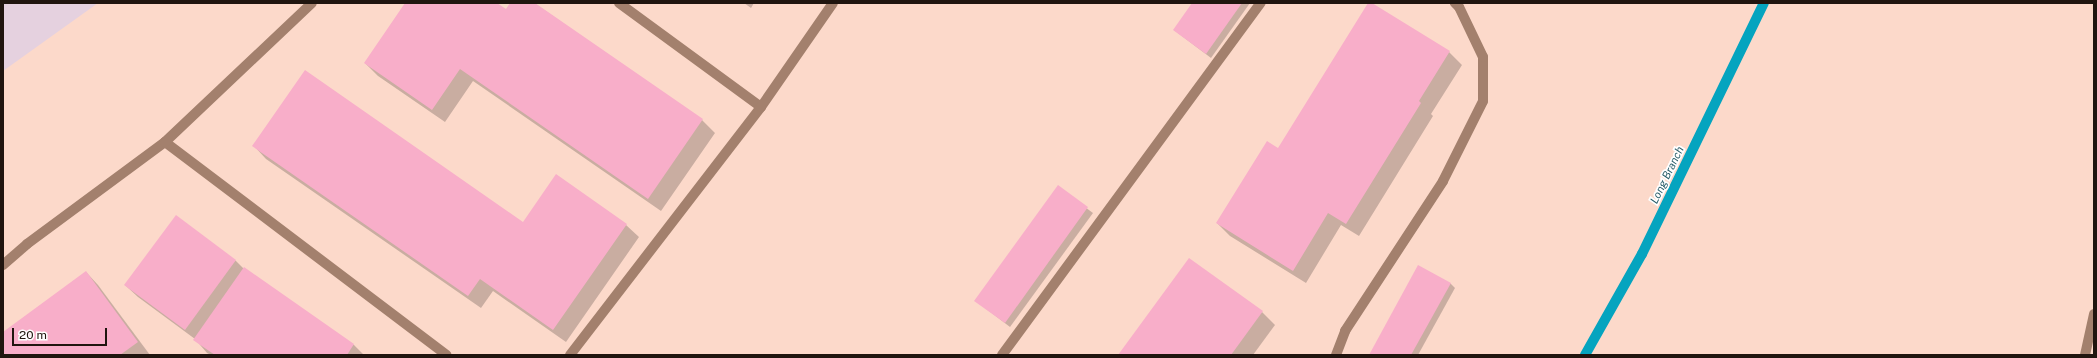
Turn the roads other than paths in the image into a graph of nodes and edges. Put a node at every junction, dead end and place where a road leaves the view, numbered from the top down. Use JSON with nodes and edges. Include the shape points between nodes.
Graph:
{"nodes":[{"id":1,"x":312,"y":3,"type":"edge"},
{"id":2,"x":619,"y":3,"type":"edge"},
{"id":3,"x":833,"y":3,"type":"edge"},
{"id":4,"x":1260,"y":3,"type":"edge"},
{"id":5,"x":1455,"y":3,"type":"edge"},
{"id":6,"x":761,"y":107,"type":"junction"},
{"id":7,"x":165,"y":142,"type":"junction"},
{"id":8,"x":3,"y":264,"type":"edge"},
{"id":9,"x":2094,"y":314,"type":"edge"},
{"id":10,"x":447,"y":355,"type":"edge"},
{"id":11,"x":570,"y":355,"type":"edge"},
{"id":12,"x":1002,"y":355,"type":"edge"},
{"id":13,"x":1336,"y":355,"type":"edge"},
{"id":14,"x":2085,"y":355,"type":"edge"}],
"edges":[{"from":1,"to":7,"type":"lane"},
{"from":2,"to":6,"type":"lane"},
{"from":3,"to":6,"type":"lane"},
{"from":4,"to":12,"type":"lane"},
{"from":5,"to":13,"type":"lane","via":[[1483,57],[1483,101],[1443,181],[1345,331]]},
{"from":6,"to":11,"type":"lane"},
{"from":7,"to":8,"type":"lane"},
{"from":7,"to":10,"type":"lane"},
{"from":9,"to":14,"type":"lane"}]}
